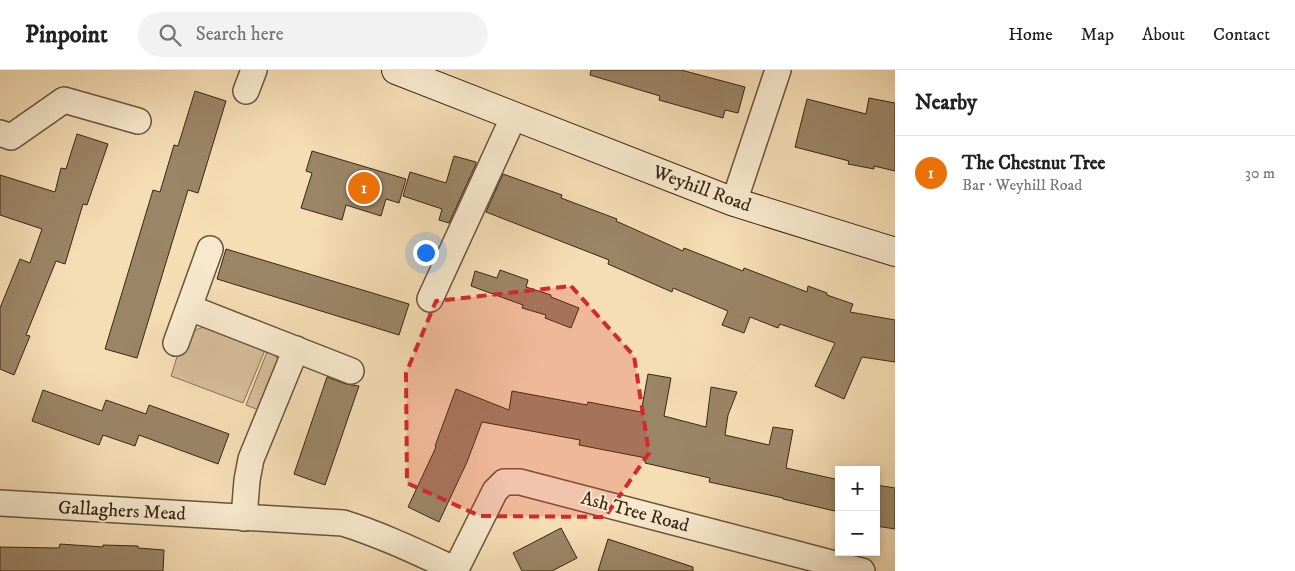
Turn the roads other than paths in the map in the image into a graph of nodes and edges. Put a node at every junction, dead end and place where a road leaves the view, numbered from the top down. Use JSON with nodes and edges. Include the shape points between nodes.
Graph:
{"nodes":[{"id":1,"x":396,"y":70,"type":"edge"},
{"id":2,"x":778,"y":70,"type":"edge"},
{"id":3,"x":514,"y":116,"type":"junction"},
{"id":4,"x":138,"y":122,"type":"dead end"},
{"id":5,"x":0,"y":133,"type":"edge"},
{"id":6,"x":734,"y":202,"type":"junction"},
{"id":7,"x":210,"y":249,"type":"dead end"},
{"id":8,"x":895,"y":252,"type":"edge"},
{"id":9,"x":430,"y":299,"type":"dead end"},
{"id":10,"x":190,"y":308,"type":"junction"},
{"id":11,"x":176,"y":343,"type":"dead end"},
{"id":12,"x":296,"y":349,"type":"junction"},
{"id":13,"x":351,"y":371,"type":"dead end"},
{"id":14,"x":0,"y":503,"type":"edge"},
{"id":15,"x":244,"y":518,"type":"junction"},
{"id":16,"x":456,"y":570,"type":"edge"},
{"id":17,"x":862,"y":571,"type":"edge"}],
"edges":[{"from":1,"to":3,"type":"main road","name":"Weyhill Road"},
{"from":2,"to":6,"type":"street"},
{"from":3,"to":6,"type":"main road","name":"Weyhill Road"},
{"from":3,"to":9,"type":"street"},
{"from":4,"to":5,"type":"street","via":[[64,100],[11,137]]},
{"from":6,"to":8,"type":"main road","name":"Weyhill Road"},
{"from":7,"to":10,"type":"street"},
{"from":10,"to":11,"type":"street"},
{"from":10,"to":12,"type":"street"},
{"from":12,"to":13,"type":"street"},
{"from":12,"to":15,"type":"street","via":[[251,459]]},
{"from":14,"to":15,"type":"street","name":"Gallaghers Mead"},
{"from":15,"to":16,"type":"street","name":"Gallaghers Mead","via":[[343,523]]},
{"from":16,"to":17,"type":"street","name":"Ash Tree Road","via":[[495,491],[504,482],[520,482]]}]}
